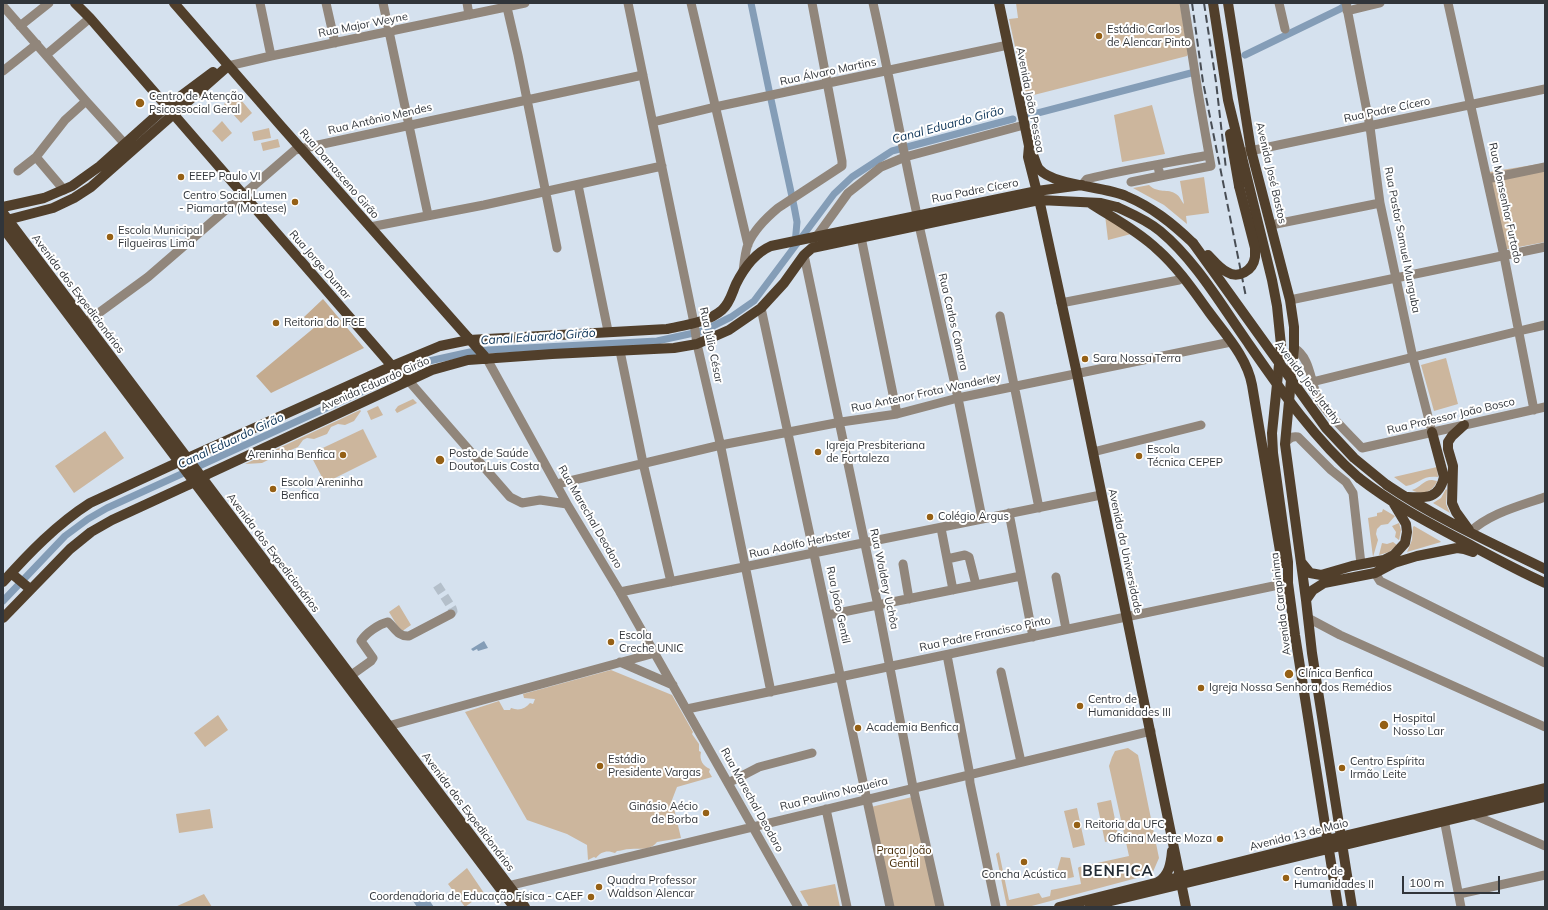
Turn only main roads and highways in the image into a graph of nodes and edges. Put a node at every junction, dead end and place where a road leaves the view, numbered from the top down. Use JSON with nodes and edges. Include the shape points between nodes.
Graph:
{"nodes":[{"id":1,"x":75,"y":3,"type":"edge"},
{"id":2,"x":174,"y":3,"type":"edge"},
{"id":3,"x":999,"y":3,"type":"edge"},
{"id":4,"x":1213,"y":3,"type":"edge"},
{"id":5,"x":1228,"y":3,"type":"edge"},
{"id":6,"x":227,"y":64,"type":"junction"},
{"id":7,"x":170,"y":111,"type":"junction"},
{"id":8,"x":1028,"y":146,"type":"junction"},
{"id":9,"x":1237,"y":153,"type":"junction"},
{"id":10,"x":1082,"y":185,"type":"junction"},
{"id":11,"x":1038,"y":195,"type":"junction"},
{"id":12,"x":1090,"y":203,"type":"junction"},
{"id":13,"x":3,"y":207,"type":"edge"},
{"id":14,"x":918,"y":220,"type":"junction"},
{"id":15,"x":4,"y":221,"type":"edge"},
{"id":16,"x":793,"y":241,"type":"joint"},
{"id":17,"x":1193,"y":243,"type":"junction"},
{"id":18,"x":804,"y":255,"type":"joint"},
{"id":19,"x":478,"y":350,"type":"junction"},
{"id":20,"x":400,"y":373,"type":"junction"},
{"id":21,"x":1464,"y":425,"type":"road end"},
{"id":22,"x":1432,"y":432,"type":"road end"},
{"id":23,"x":191,"y":470,"type":"junction"},
{"id":24,"x":1405,"y":497,"type":"junction"},
{"id":25,"x":1393,"y":502,"type":"junction"},
{"id":26,"x":1470,"y":532,"type":"junction"},
{"id":27,"x":1493,"y":559,"type":"junction"},
{"id":28,"x":1301,"y":562,"type":"junction"},
{"id":29,"x":1545,"y":569,"type":"edge"},
{"id":30,"x":13,"y":575,"type":"junction"},
{"id":31,"x":1288,"y":580,"type":"junction"},
{"id":32,"x":3,"y":582,"type":"edge"},
{"id":33,"x":1545,"y":583,"type":"edge"},
{"id":34,"x":29,"y":588,"type":"junction"},
{"id":35,"x":1306,"y":600,"type":"junction"},
{"id":36,"x":291,"y":604,"type":"junction"},
{"id":37,"x":3,"y":618,"type":"edge"},
{"id":38,"x":1545,"y":788,"type":"edge"},
{"id":39,"x":1545,"y":797,"type":"edge"},
{"id":40,"x":1444,"y":817,"type":"junction"},
{"id":41,"x":1342,"y":841,"type":"junction"},
{"id":42,"x":1328,"y":844,"type":"junction"},
{"id":43,"x":1173,"y":845,"type":"junction"},
{"id":44,"x":1181,"y":881,"type":"junction"},
{"id":45,"x":1154,"y":883,"type":"junction"},
{"id":46,"x":504,"y":886,"type":"junction"},
{"id":47,"x":514,"y":907,"type":"edge"},
{"id":48,"x":524,"y":907,"type":"edge"},
{"id":49,"x":1059,"y":907,"type":"edge"},
{"id":50,"x":1087,"y":907,"type":"edge"},
{"id":51,"x":1186,"y":907,"type":"edge"},
{"id":52,"x":1338,"y":907,"type":"edge"},
{"id":53,"x":1352,"y":907,"type":"edge"}],
"edges":[{"from":1,"to":7,"type":"main road","name":"Rua Jorge Dumar"},
{"from":2,"to":6,"type":"main road","name":"Rua Damasceno Girão"},
{"from":3,"to":8,"type":"main road","name":"Avenida João Pessoa"},
{"from":4,"to":9,"type":"main road"},
{"from":5,"to":28,"type":"main road","name":"Avenida José Bastos","via":[[1252,150],[1290,300],[1294,327],[1285,444]]},
{"from":6,"to":7,"type":"main road"},
{"from":6,"to":19,"type":"main road","name":"Rua Damasceno Girão"},
{"from":7,"to":13,"type":"main road","via":[[92,172],[64,190],[44,198]]},
{"from":7,"to":15,"type":"main road","via":[[91,187],[53,208]]},
{"from":7,"to":20,"type":"main road","name":"Rua Jorge Dumar"},
{"from":8,"to":10,"type":"main road","via":[[1043,172],[1052,178]]},
{"from":8,"to":11,"type":"main road","name":"Avenida João Pessoa","via":[[1028,157]]},
{"from":9,"to":17,"type":"main road","bridge":true,"via":[[1239,186],[1255,248],[1255,258],[1243,274],[1231,274]]},
{"from":9,"to":31,"type":"main road","name":"Avenida Carapinima","via":[[1277,306],[1281,345],[1272,433]]},
{"from":10,"to":11,"type":"main road","name":"Rua Padre Cícero"},
{"from":10,"to":17,"type":"main road","name":"Avenida José Jatahy","via":[[1110,190],[1145,205],[1159,213]]},
{"from":11,"to":12,"type":"main road","name":"Rua Padre Cícero"},
{"from":11,"to":14,"type":"main road","name":"Rua Padre Cícero"},
{"from":11,"to":43,"type":"main road","name":"Avenida da Universidade"},
{"from":12,"to":25,"type":"main road","bridge":true,"via":[[1117,207],[1159,230],[1201,276],[1264,367],[1316,435],[1347,468]]},
{"from":12,"to":31,"type":"main road","via":[[1117,218],[1158,250],[1181,274],[1246,366],[1250,375],[1283,571]]},
{"from":14,"to":16,"type":"main road","name":"Rua Padre Cícero"},
{"from":14,"to":18,"type":"main road","name":"Rua Padre Cícero","via":[[812,248]]},
{"from":15,"to":23,"type":"main road","name":"Avenida dos Expedicionários"},
{"from":15,"to":23,"type":"main road","name":"Avenida dos Expedicionários","via":[[85,323]]},
{"from":16,"to":19,"type":"main road","name":"Avenida Eduardo Girão","via":[[764,249],[743,272],[724,308],[695,326],[608,331]]},
{"from":17,"to":24,"type":"main road","name":"Avenida José Jatahy","bridge":true,"via":[[1326,428],[1354,458]]},
{"from":18,"to":19,"type":"main road","name":"Avenida Eduardo Girão","via":[[784,283],[761,308],[729,330],[697,342],[674,348],[544,354]]},
{"from":19,"to":20,"type":"main road","name":"Avenida Eduardo Girão","via":[[468,360],[432,370]]},
{"from":19,"to":20,"type":"main road","name":"Avenida Eduardo Girão","via":[[440,346]]},
{"from":20,"to":23,"type":"main road","name":"Avenida Eduardo Girão"},
{"from":20,"to":23,"type":"main road","name":"Avenida Eduardo Girão"},
{"from":21,"to":26,"type":"main road","via":[[1448,442],[1448,449],[1452,466],[1452,503]]},
{"from":22,"to":24,"type":"main road","via":[[1444,477],[1442,484],[1431,496]]},
{"from":23,"to":30,"type":"main road","name":"Avenida Eduardo Girão","via":[[90,503],[54,530]]},
{"from":23,"to":34,"type":"main road","name":"Avenida Eduardo Girão","via":[[91,532]]},
{"from":23,"to":36,"type":"main road","name":"Avenida dos Expedicionários"},
{"from":24,"to":26,"type":"main road","name":"Avenida José Jatahy"},
{"from":25,"to":27,"type":"main road"},
{"from":25,"to":28,"type":"main road","via":[[1406,524],[1407,532],[1405,543],[1389,558],[1321,575],[1310,573]]},
{"from":26,"to":29,"type":"main road","name":"Avenida José Jatahy"},
{"from":27,"to":33,"type":"main road"},
{"from":27,"to":35,"type":"main road","via":[[1457,548],[1417,556],[1375,573],[1324,583],[1313,590]]},
{"from":28,"to":35,"type":"main road"},
{"from":30,"to":32,"type":"main road","name":"Avenida Eduardo Girão"},
{"from":30,"to":34,"type":"main road"},
{"from":31,"to":42,"type":"main road","name":"Avenida Carapinima"},
{"from":34,"to":37,"type":"main road","name":"Avenida Eduardo Girão"},
{"from":35,"to":41,"type":"main road"},
{"from":36,"to":46,"type":"main road","name":"Avenida dos Expedicionários"},
{"from":36,"to":46,"type":"main road","name":"Avenida dos Expedicionários","via":[[388,726]]},
{"from":38,"to":40,"type":"main road","name":"Avenida 13 de Maio"},
{"from":39,"to":40,"type":"main road","name":"Avenida 13 de Maio","via":[[1474,815]]},
{"from":40,"to":41,"type":"main road","name":"Avenida 13 de Maio"},
{"from":41,"to":42,"type":"main road","name":"Avenida 13 de Maio"},
{"from":41,"to":53,"type":"main road"},
{"from":42,"to":44,"type":"main road","name":"Avenida 13 de Maio"},
{"from":42,"to":52,"type":"main road","name":"Avenida Carapinima"},
{"from":43,"to":44,"type":"main road","name":"Avenida da Universidade"},
{"from":43,"to":45,"type":"main road","via":[[1170,866],[1162,880]]},
{"from":44,"to":45,"type":"main road","name":"Avenida 13 de Maio"},
{"from":44,"to":50,"type":"main road","name":"Avenida 13 de Maio"},
{"from":44,"to":51,"type":"main road","name":"Avenida da Universidade"},
{"from":45,"to":49,"type":"main road","name":"Avenida 13 de Maio"},
{"from":46,"to":47,"type":"main road","name":"Avenida dos Expedicionários"},
{"from":46,"to":48,"type":"main road","name":"Avenida dos Expedicionários"}]}
